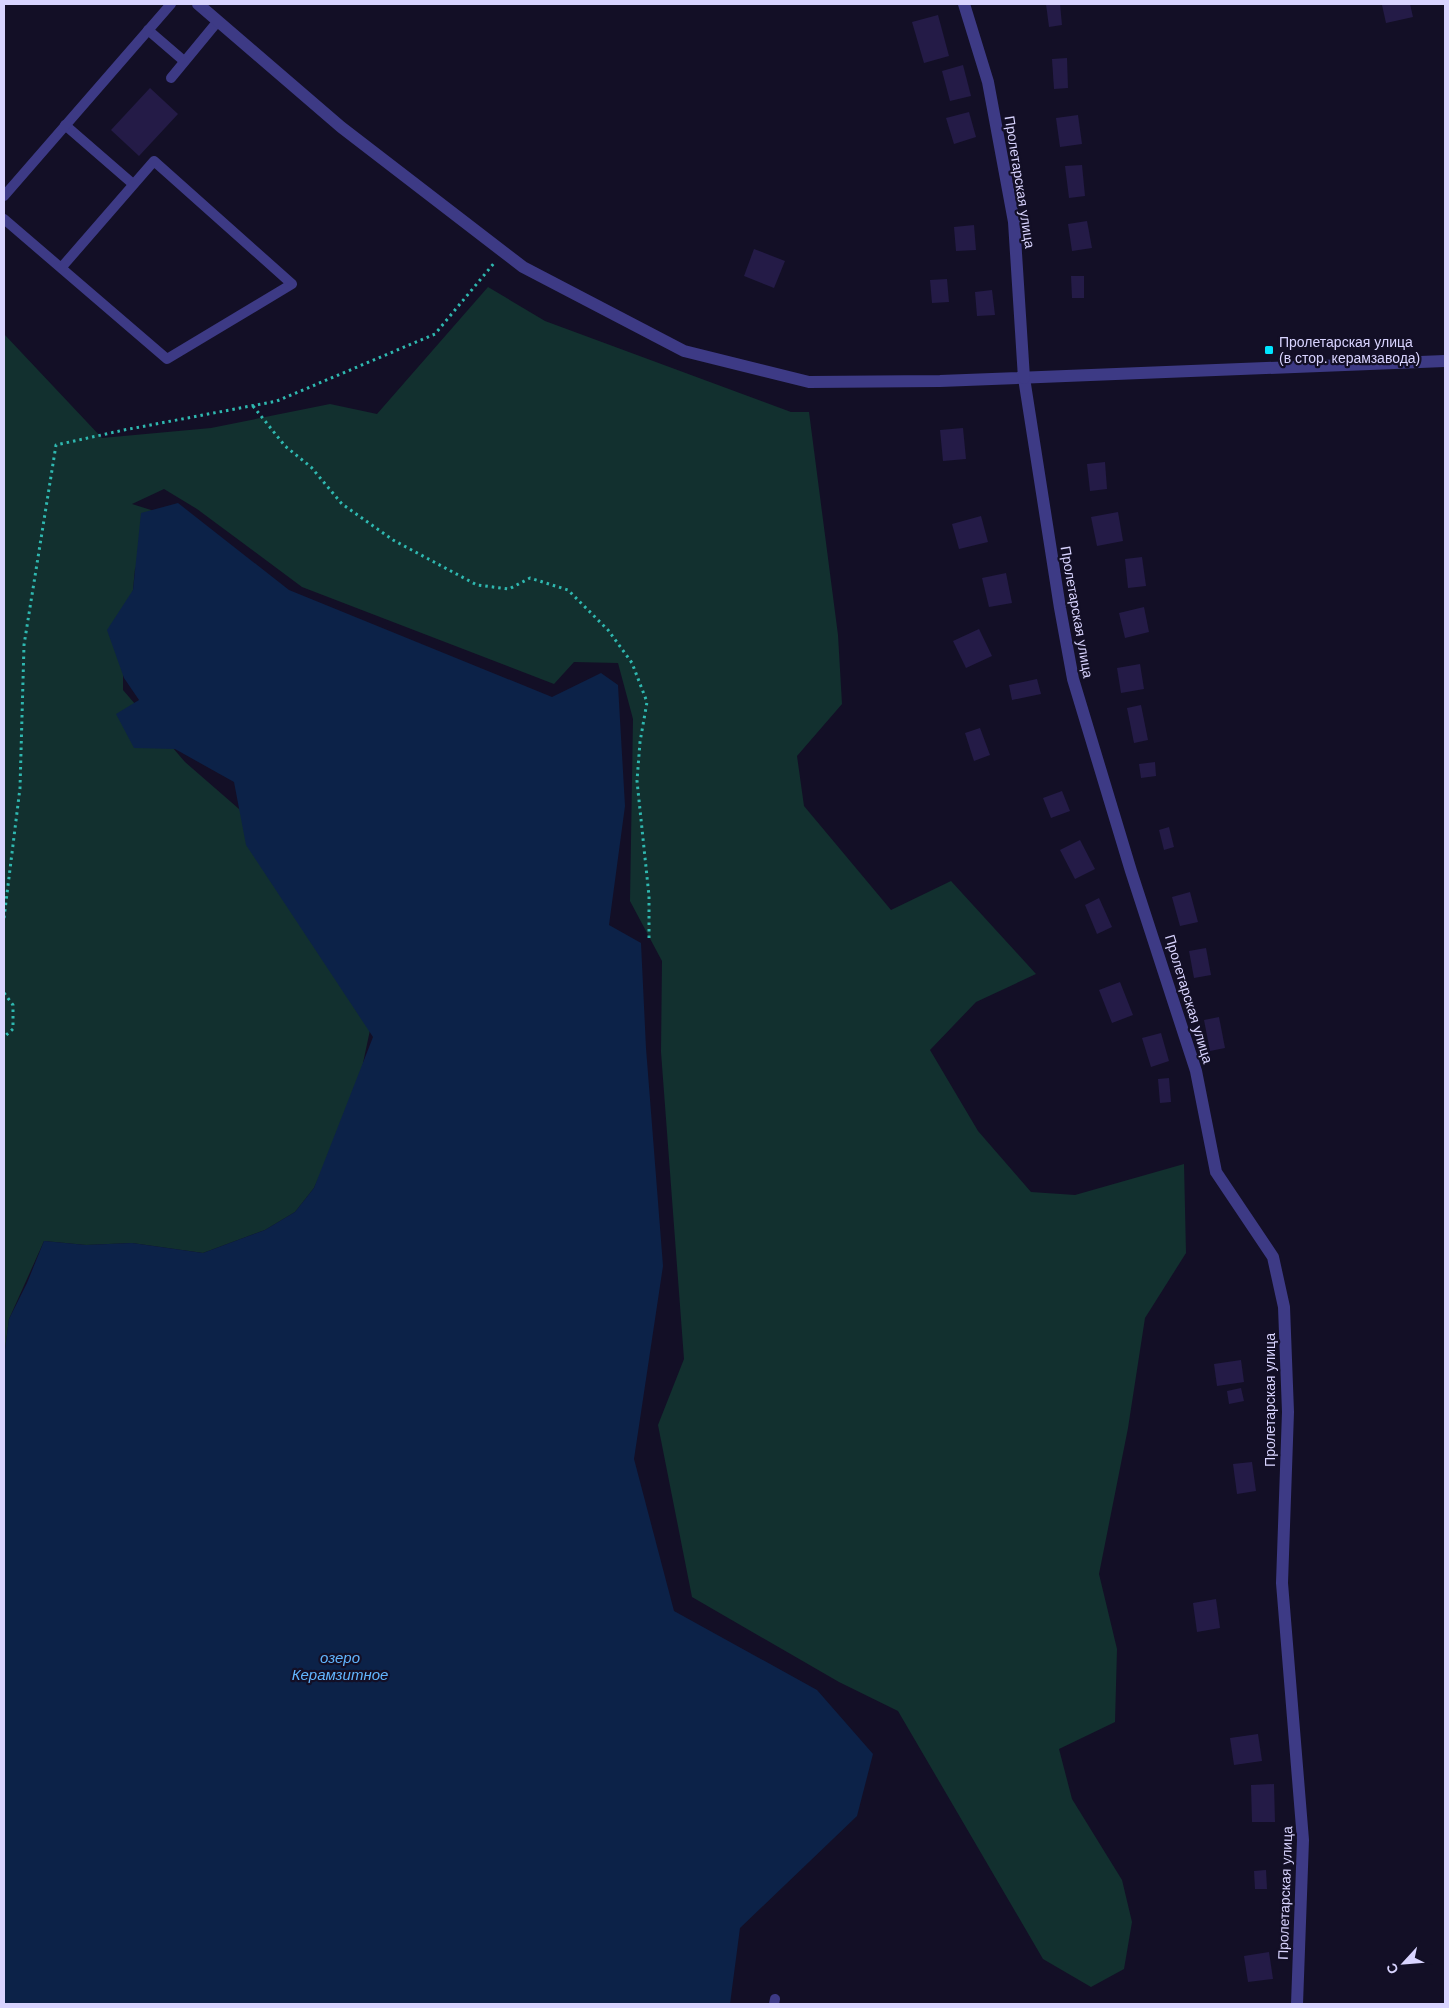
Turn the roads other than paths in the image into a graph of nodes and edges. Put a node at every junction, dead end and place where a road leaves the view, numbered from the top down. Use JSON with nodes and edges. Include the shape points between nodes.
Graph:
{"nodes":[{"id":1,"x":171,"y":4,"type":"edge"},
{"id":2,"x":198,"y":4,"type":"edge"},
{"id":3,"x":964,"y":4,"type":"edge"},
{"id":4,"x":218,"y":20,"type":"junction"},
{"id":5,"x":148,"y":30,"type":"junction"},
{"id":6,"x":184,"y":61,"type":"junction"},
{"id":7,"x":171,"y":78,"type":"dead end"},
{"id":8,"x":65,"y":125,"type":"junction"},
{"id":9,"x":133,"y":184,"type":"junction"},
{"id":10,"x":4,"y":196,"type":"edge"},
{"id":11,"x":4,"y":219,"type":"edge"},
{"id":12,"x":61,"y":268,"type":"junction"},
{"id":13,"x":1445,"y":361,"type":"edge"},
{"id":14,"x":1024,"y":378,"type":"junction"},
{"id":15,"x":1297,"y":2004,"type":"edge"}],
"edges":[{"from":1,"to":5,"type":"lane"},
{"from":2,"to":4,"type":"street"},
{"from":3,"to":14,"type":"street","name":"Пролетарская улица","via":[[988,82],[1014,222]]},
{"from":4,"to":6,"type":"lane"},
{"from":4,"to":14,"type":"street","via":[[341,127],[524,267],[684,351],[809,382]]},
{"from":5,"to":6,"type":"lane"},
{"from":5,"to":8,"type":"lane"},
{"from":6,"to":7,"type":"lane"},
{"from":8,"to":9,"type":"lane"},
{"from":8,"to":10,"type":"lane"},
{"from":9,"to":12,"type":"lane"},
{"from":9,"to":12,"type":"lane","via":[[154,160],[292,284],[167,359]]},
{"from":11,"to":12,"type":"lane"},
{"from":13,"to":14,"type":"street"},
{"from":14,"to":15,"type":"street","name":"Пролетарская улица","via":[[1073,679],[1196,1071],[1216,1172],[1273,1257],[1284,1308],[1288,1412],[1282,1583],[1303,1840]]}]}
